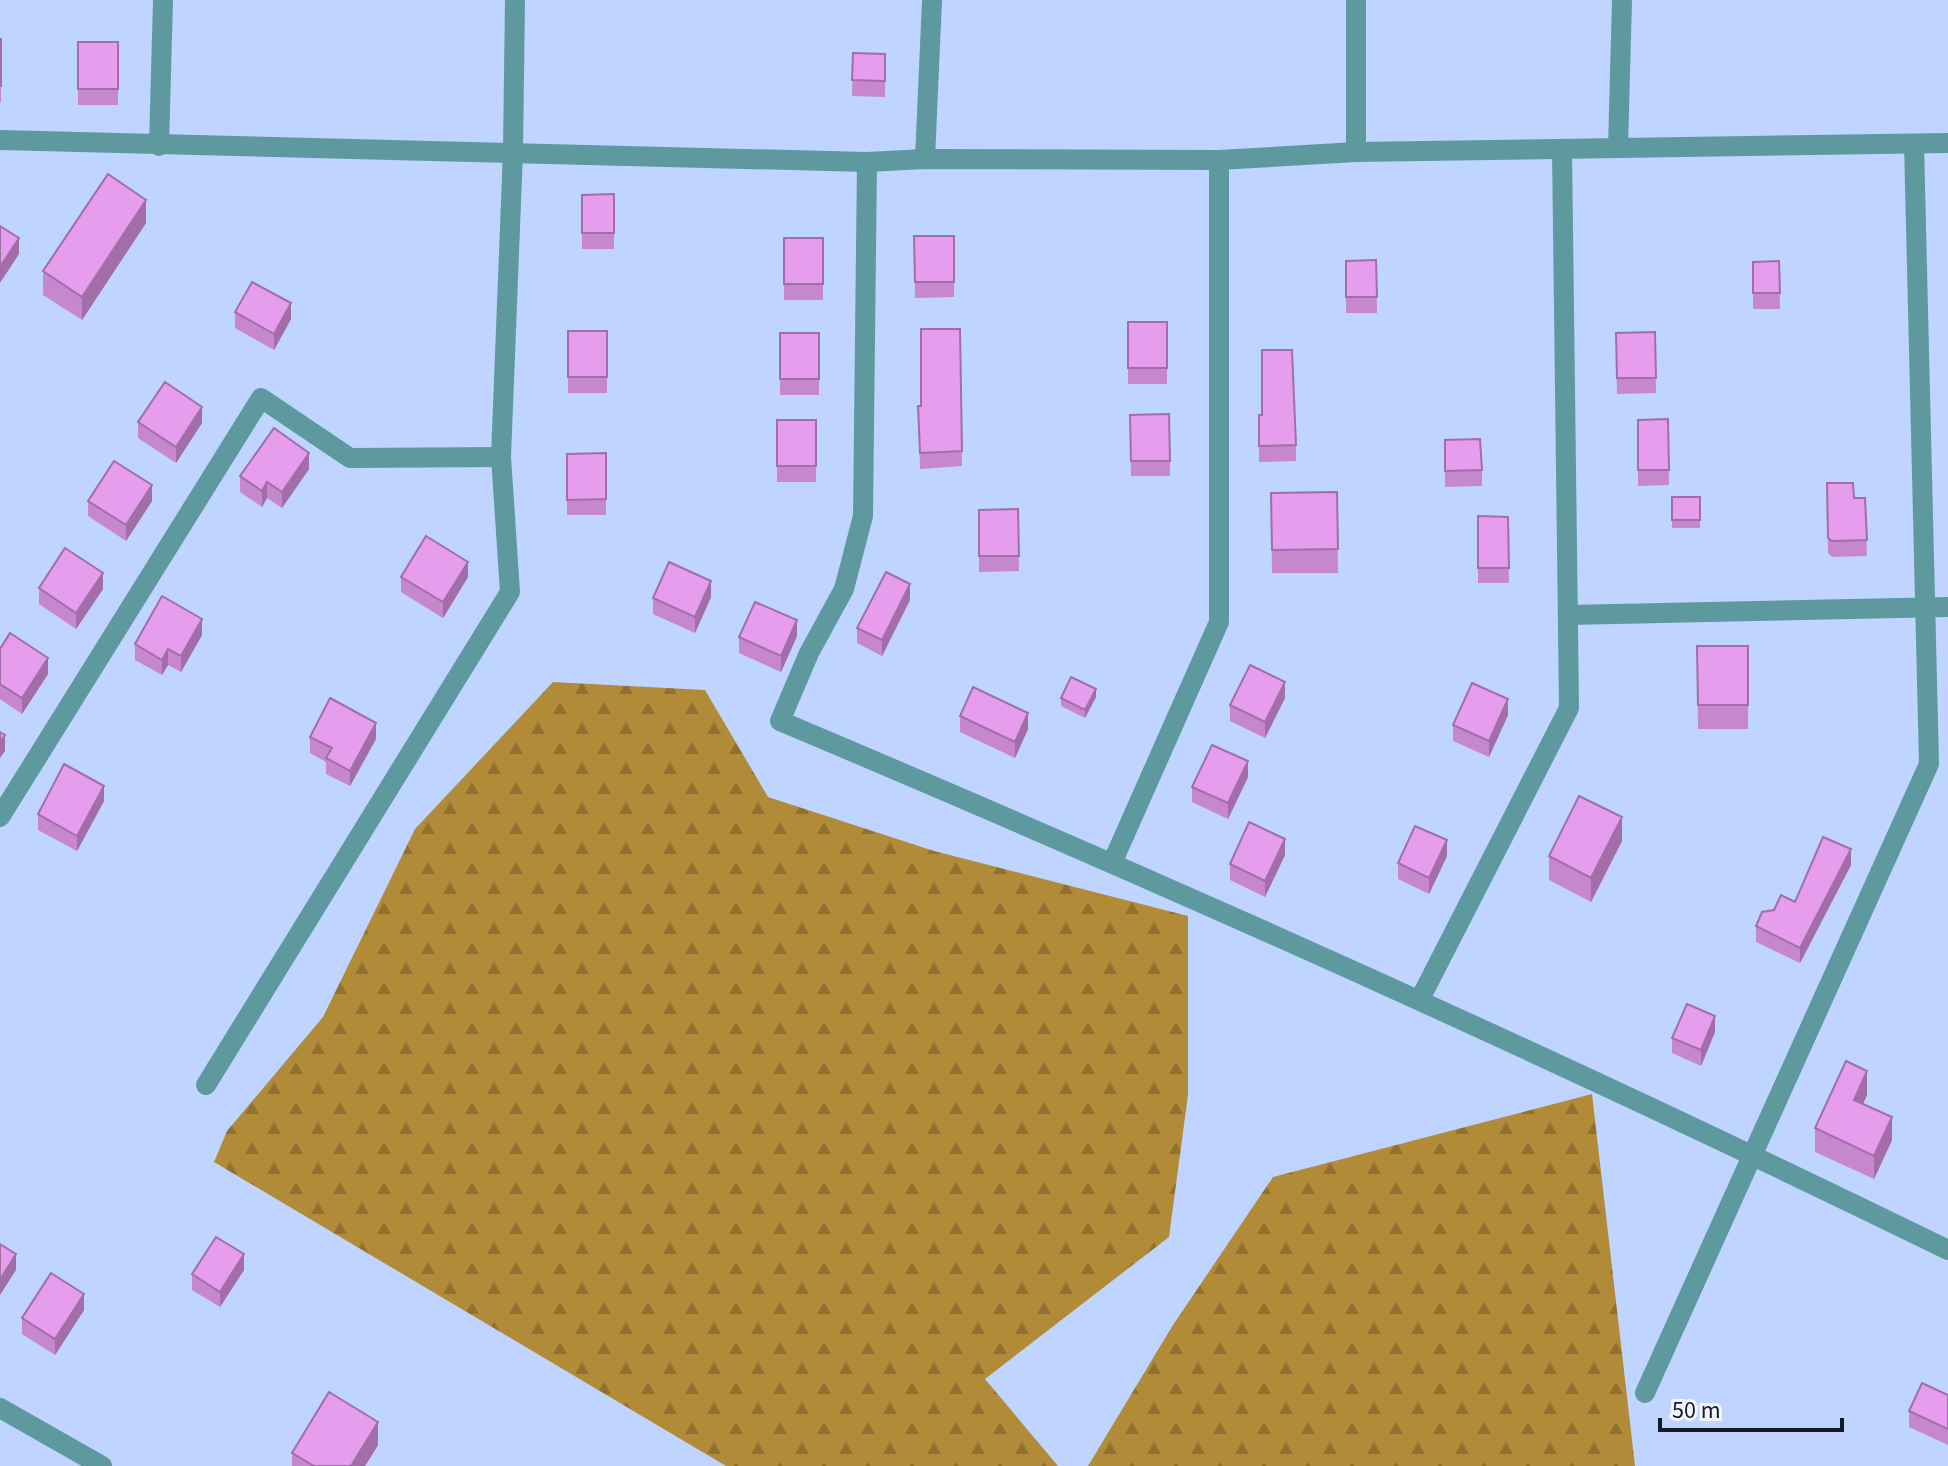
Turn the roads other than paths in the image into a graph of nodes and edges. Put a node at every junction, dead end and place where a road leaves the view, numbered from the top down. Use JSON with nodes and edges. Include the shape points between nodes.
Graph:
{"nodes":[{"id":1,"x":163,"y":0,"type":"edge"},
{"id":2,"x":515,"y":0,"type":"edge"},
{"id":3,"x":932,"y":0,"type":"edge"},
{"id":4,"x":1356,"y":0,"type":"edge"},
{"id":5,"x":1622,"y":0,"type":"edge"},
{"id":6,"x":0,"y":140,"type":"edge"},
{"id":7,"x":1948,"y":143,"type":"edge"},
{"id":8,"x":1914,"y":144,"type":"junction"},
{"id":9,"x":159,"y":146,"type":"junction"},
{"id":10,"x":1618,"y":148,"type":"junction"},
{"id":11,"x":1562,"y":149,"type":"junction"},
{"id":12,"x":513,"y":151,"type":"junction"},
{"id":13,"x":1356,"y":152,"type":"junction"},
{"id":14,"x":925,"y":159,"type":"junction"},
{"id":15,"x":1219,"y":160,"type":"junction"},
{"id":16,"x":867,"y":162,"type":"junction"},
{"id":17,"x":501,"y":457,"type":"junction"},
{"id":18,"x":1948,"y":607,"type":"edge"},
{"id":19,"x":1926,"y":608,"type":"junction"},
{"id":20,"x":1568,"y":615,"type":"junction"},
{"id":21,"x":0,"y":817,"type":"edge"},
{"id":22,"x":1113,"y":861,"type":"junction"},
{"id":23,"x":1420,"y":999,"type":"junction"},
{"id":24,"x":206,"y":1085,"type":"dead end"},
{"id":25,"x":1753,"y":1154,"type":"junction"},
{"id":26,"x":1948,"y":1250,"type":"edge"},
{"id":27,"x":1645,"y":1393,"type":"dead end"},
{"id":28,"x":0,"y":1408,"type":"edge"},
{"id":29,"x":102,"y":1466,"type":"edge"}],
"edges":[{"from":1,"to":9,"type":"street"},
{"from":2,"to":12,"type":"street"},
{"from":3,"to":14,"type":"street"},
{"from":4,"to":13,"type":"street"},
{"from":5,"to":10,"type":"street"},
{"from":6,"to":9,"type":"street"},
{"from":7,"to":8,"type":"street"},
{"from":8,"to":10,"type":"street"},
{"from":8,"to":19,"type":"street"},
{"from":9,"to":12,"type":"street"},
{"from":10,"to":11,"type":"street"},
{"from":11,"to":13,"type":"street"},
{"from":11,"to":20,"type":"street"},
{"from":12,"to":16,"type":"street"},
{"from":12,"to":17,"type":"street"},
{"from":13,"to":15,"type":"street"},
{"from":14,"to":15,"type":"street"},
{"from":14,"to":16,"type":"street"},
{"from":15,"to":22,"type":"street","via":[[1219,622]]},
{"from":16,"to":22,"type":"street","via":[[863,516],[844,589],[780,721]]},
{"from":17,"to":21,"type":"street","via":[[350,458],[261,398]]},
{"from":17,"to":24,"type":"street","via":[[510,592]]},
{"from":18,"to":19,"type":"street"},
{"from":19,"to":20,"type":"street"},
{"from":19,"to":25,"type":"street","via":[[1929,764]]},
{"from":20,"to":23,"type":"street","via":[[1569,708]]},
{"from":22,"to":23,"type":"street"},
{"from":23,"to":25,"type":"street"},
{"from":25,"to":26,"type":"street"},
{"from":25,"to":27,"type":"street"},
{"from":28,"to":29,"type":"street"}]}
